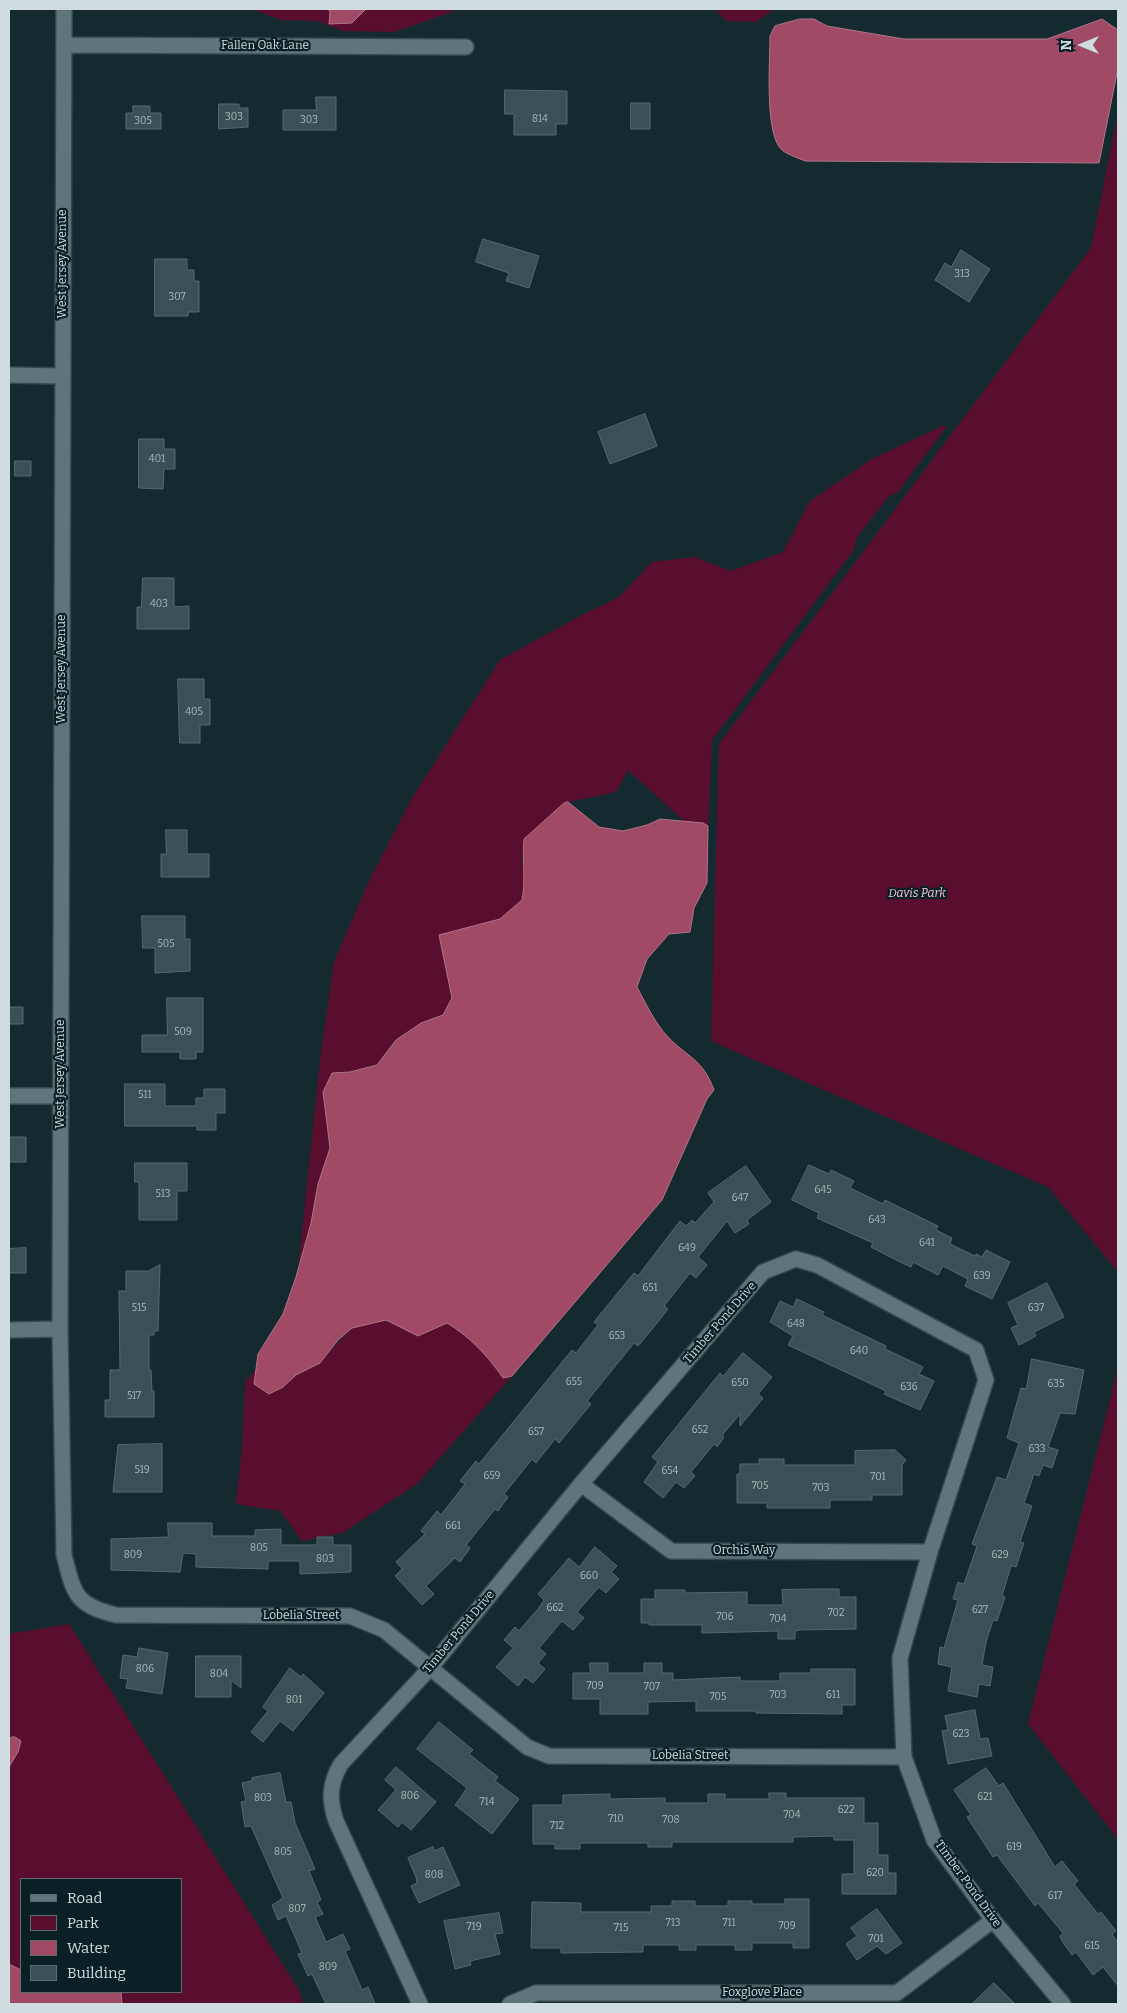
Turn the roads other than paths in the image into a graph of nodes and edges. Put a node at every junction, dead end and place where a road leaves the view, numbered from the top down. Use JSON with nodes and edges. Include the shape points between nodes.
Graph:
{"nodes":[{"id":1,"x":64,"y":9,"type":"edge"},
{"id":2,"x":64,"y":44,"type":"junction"},
{"id":3,"x":466,"y":47,"type":"dead end"},
{"id":4,"x":9,"y":375,"type":"edge"},
{"id":5,"x":62,"y":376,"type":"junction"},
{"id":6,"x":9,"y":1096,"type":"edge"},
{"id":7,"x":62,"y":1096,"type":"junction"},
{"id":8,"x":60,"y":1329,"type":"junction"},
{"id":9,"x":9,"y":1330,"type":"edge"},
{"id":10,"x":581,"y":1484,"type":"junction"},
{"id":11,"x":930,"y":1552,"type":"junction"},
{"id":12,"x":430,"y":1667,"type":"junction"},
{"id":13,"x":904,"y":1757,"type":"junction"},
{"id":14,"x":993,"y":1920,"type":"junction"},
{"id":15,"x":420,"y":2004,"type":"edge"},
{"id":16,"x":510,"y":2004,"type":"edge"},
{"id":17,"x":1063,"y":2004,"type":"edge"}],
"edges":[{"from":1,"to":2,"type":"street","name":"West Jersey Avenue"},
{"from":2,"to":3,"type":"street","name":"Fallen Oak Lane"},
{"from":2,"to":5,"type":"street","name":"West Jersey Avenue"},
{"from":4,"to":5,"type":"street"},
{"from":5,"to":7,"type":"street","name":"West Jersey Avenue"},
{"from":6,"to":7,"type":"street"},
{"from":7,"to":8,"type":"street","name":"West Jersey Avenue"},
{"from":8,"to":9,"type":"street"},
{"from":8,"to":12,"type":"street","name":"Lobelia Street","via":[[64,1555],[71,1582],[82,1602],[116,1615],[350,1616],[384,1630]]},
{"from":10,"to":11,"type":"street","name":"Orchis Way","via":[[670,1551]]},
{"from":10,"to":11,"type":"street","name":"Timber Pond Drive","via":[[763,1272],[796,1259],[817,1264],[976,1350],[986,1380]]},
{"from":10,"to":12,"type":"street","name":"Timber Pond Drive"},
{"from":11,"to":13,"type":"street","name":"Timber Pond Drive","via":[[900,1658]]},
{"from":12,"to":13,"type":"street","name":"Lobelia Street","via":[[527,1747],[549,1756]]},
{"from":12,"to":15,"type":"street","name":"Timber Pond Drive","via":[[341,1764],[330,1792],[336,1821]]},
{"from":13,"to":14,"type":"street","name":"Timber Pond Drive","via":[[934,1840]]},
{"from":14,"to":16,"type":"street","name":"Foxglove Place","via":[[897,1993],[536,1993]]},
{"from":14,"to":17,"type":"street","name":"Timber Pond Drive"}]}
